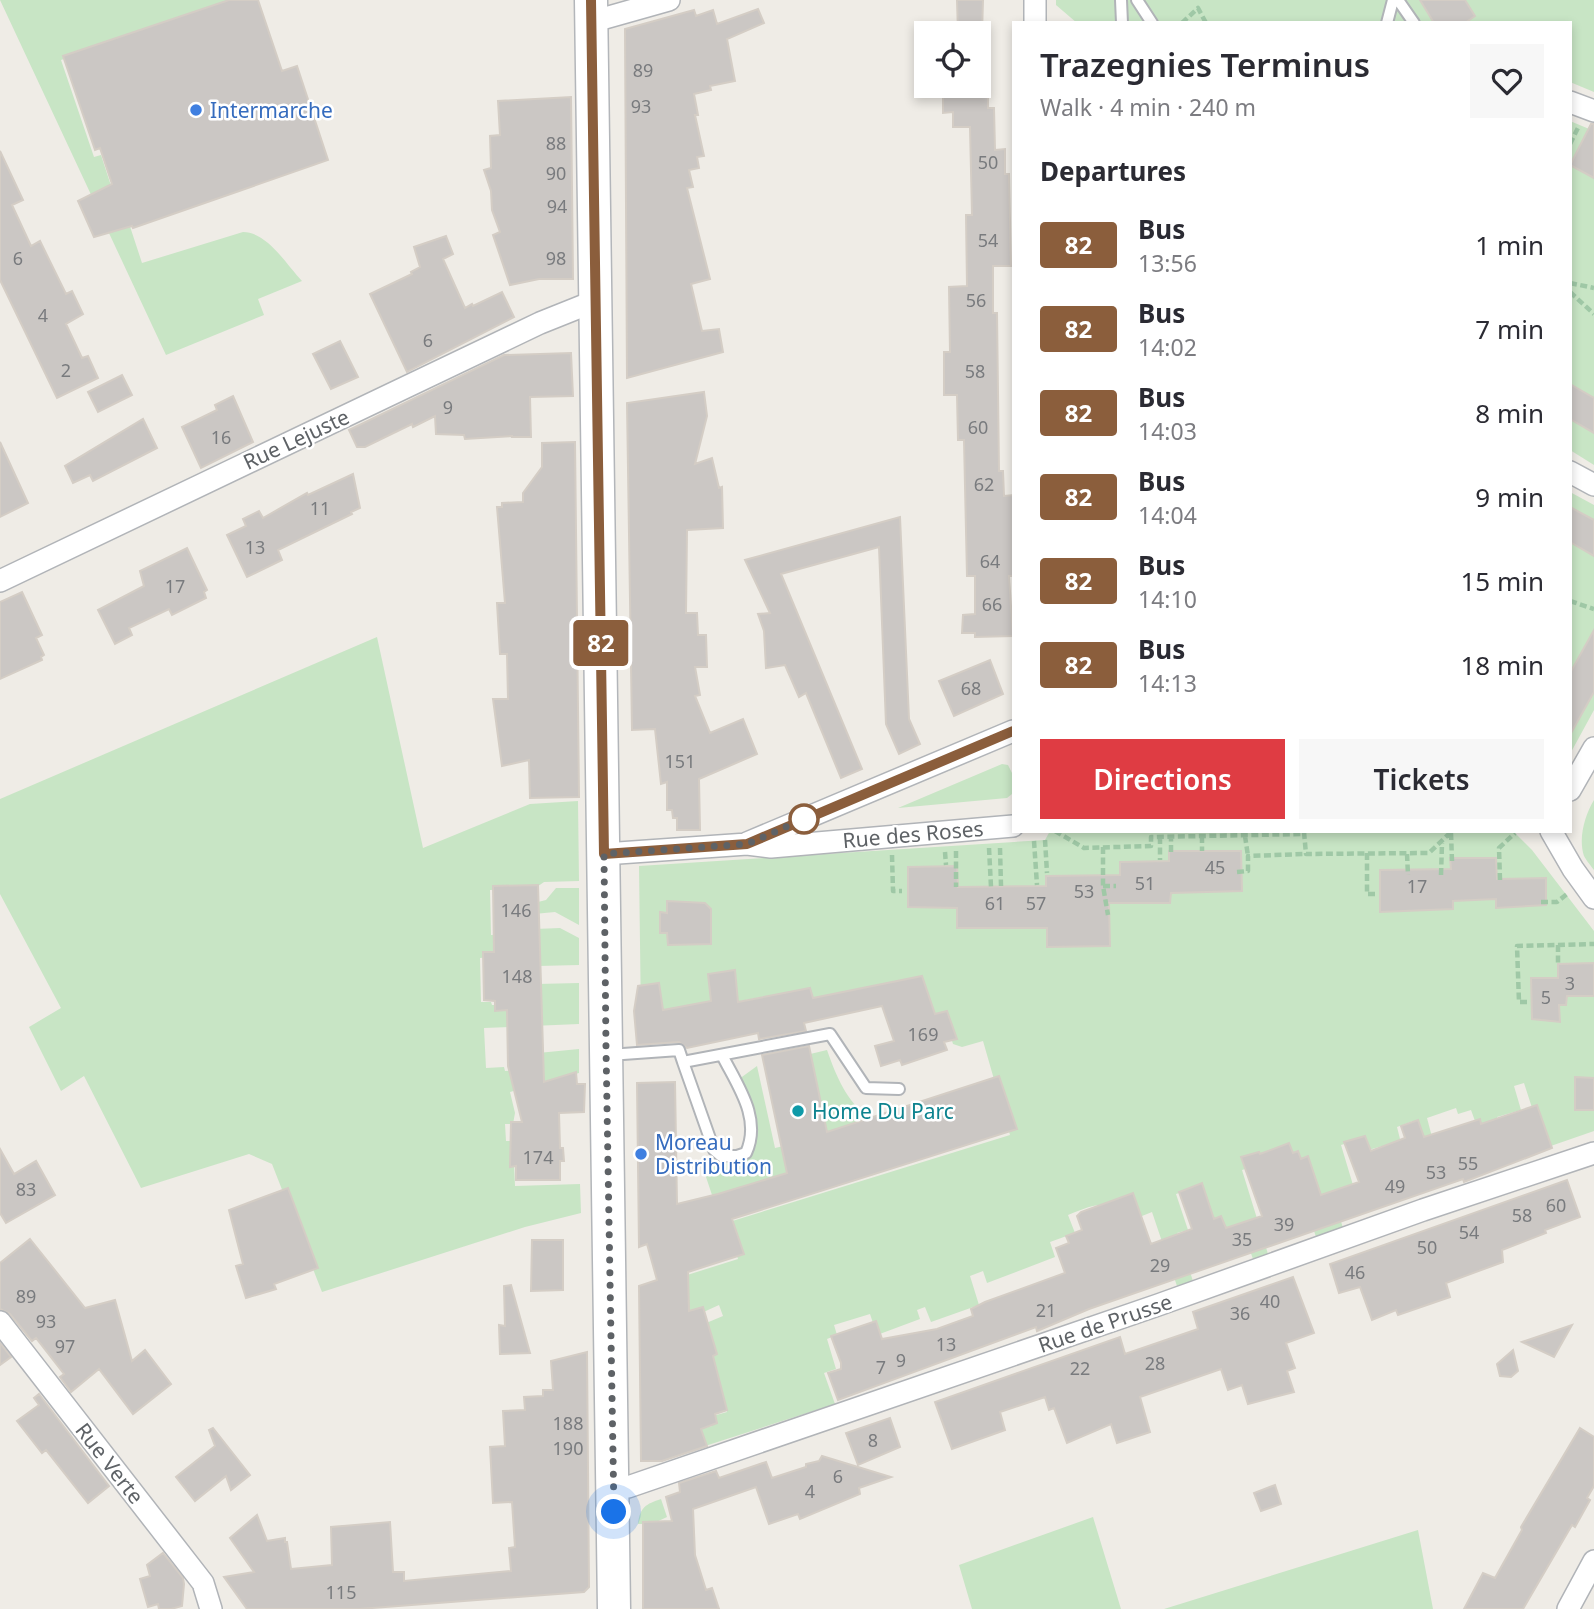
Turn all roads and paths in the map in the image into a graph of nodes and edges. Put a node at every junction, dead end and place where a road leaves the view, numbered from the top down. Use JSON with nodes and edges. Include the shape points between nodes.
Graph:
{"nodes":[{"id":1,"x":669,"y":0,"type":"edge"},
{"id":2,"x":1035,"y":0,"type":"edge"},
{"id":3,"x":1121,"y":0,"type":"edge"},
{"id":4,"x":1137,"y":0,"type":"edge"},
{"id":5,"x":1396,"y":0,"type":"edge"},
{"id":6,"x":591,"y":11,"type":"edge"},
{"id":7,"x":1035,"y":21,"type":"edge"},
{"id":8,"x":1122,"y":21,"type":"edge"},
{"id":9,"x":1151,"y":21,"type":"edge"},
{"id":10,"x":1184,"y":21,"type":"edge"},
{"id":11,"x":1205,"y":21,"type":"edge"},
{"id":12,"x":1388,"y":21,"type":"edge"},
{"id":13,"x":1412,"y":21,"type":"edge"},
{"id":14,"x":1572,"y":103,"type":"edge"},
{"id":15,"x":1594,"y":111,"type":"edge"},
{"id":16,"x":1572,"y":284,"type":"edge"},
{"id":17,"x":1594,"y":288,"type":"edge"},
{"id":18,"x":1572,"y":294,"type":"edge"},
{"id":19,"x":595,"y":301,"type":"junction"},
{"id":20,"x":1594,"y":314,"type":"edge"},
{"id":21,"x":1572,"y":473,"type":"edge"},
{"id":22,"x":1594,"y":485,"type":"edge"},
{"id":23,"x":0,"y":581,"type":"edge"},
{"id":24,"x":1572,"y":602,"type":"edge"},
{"id":25,"x":1594,"y":609,"type":"edge"},
{"id":26,"x":1012,"y":732,"type":"edge"},
{"id":27,"x":1594,"y":748,"type":"edge"},
{"id":28,"x":1572,"y":786,"type":"edge"},
{"id":29,"x":1012,"y":826,"type":"edge"},
{"id":30,"x":1058,"y":833,"type":"edge"},
{"id":31,"x":1304,"y":833,"type":"edge"},
{"id":32,"x":1450,"y":833,"type":"edge"},
{"id":33,"x":1451,"y":833,"type":"edge"},
{"id":34,"x":1515,"y":833,"type":"edge"},
{"id":35,"x":1552,"y":833,"type":"edge"},
{"id":36,"x":1202,"y":836,"type":"junction"},
{"id":37,"x":1245,"y":836,"type":"junction"},
{"id":38,"x":1160,"y":837,"type":"junction"},
{"id":39,"x":1171,"y":837,"type":"junction"},
{"id":40,"x":1045,"y":840,"type":"dead end"},
{"id":41,"x":1034,"y":841,"type":"dead end"},
{"id":42,"x":1442,"y":842,"type":"junction"},
{"id":43,"x":999,"y":843,"type":"dead end"},
{"id":44,"x":747,"y":844,"type":"junction"},
{"id":45,"x":989,"y":844,"type":"dead end"},
{"id":46,"x":956,"y":846,"type":"dead end"},
{"id":47,"x":1102,"y":848,"type":"junction"},
{"id":48,"x":892,"y":851,"type":"dead end"},
{"id":49,"x":1202,"y":851,"type":"dead end"},
{"id":50,"x":1171,"y":852,"type":"dead end"},
{"id":51,"x":1367,"y":853,"type":"junction"},
{"id":52,"x":604,"y":854,"type":"junction"},
{"id":53,"x":1306,"y":854,"type":"junction"},
{"id":54,"x":1407,"y":854,"type":"junction"},
{"id":55,"x":1248,"y":856,"type":"junction"},
{"id":56,"x":1160,"y":860,"type":"dead end"},
{"id":57,"x":1452,"y":861,"type":"dead end"},
{"id":58,"x":1237,"y":872,"type":"dead end"},
{"id":59,"x":1047,"y":873,"type":"dead end"},
{"id":60,"x":1408,"y":875,"type":"dead end"},
{"id":61,"x":1441,"y":875,"type":"dead end"},
{"id":62,"x":1500,"y":880,"type":"dead end"},
{"id":63,"x":1037,"y":885,"type":"dead end"},
{"id":64,"x":1001,"y":886,"type":"dead end"},
{"id":65,"x":1103,"y":886,"type":"junction"},
{"id":66,"x":1116,"y":886,"type":"dead end"},
{"id":67,"x":957,"y":887,"type":"dead end"},
{"id":68,"x":991,"y":887,"type":"dead end"},
{"id":69,"x":901,"y":891,"type":"dead end"},
{"id":70,"x":1376,"y":894,"type":"dead end"},
{"id":71,"x":1568,"y":894,"type":"dead end"},
{"id":72,"x":1594,"y":898,"type":"edge"},
{"id":73,"x":1541,"y":902,"type":"dead end"},
{"id":74,"x":1108,"y":915,"type":"dead end"},
{"id":75,"x":1594,"y":944,"type":"edge"},
{"id":76,"x":1558,"y":945,"type":"junction"},
{"id":77,"x":1558,"y":965,"type":"dead end"},
{"id":78,"x":1527,"y":1002,"type":"dead end"},
{"id":79,"x":606,"y":1055,"type":"junction"},
{"id":80,"x":722,"y":1055,"type":"junction"},
{"id":81,"x":683,"y":1062,"type":"junction"},
{"id":82,"x":899,"y":1089,"type":"dead end"},
{"id":83,"x":1594,"y":1153,"type":"edge"},
{"id":84,"x":0,"y":1322,"type":"edge"},
{"id":85,"x":614,"y":1488,"type":"junction"},
{"id":86,"x":1594,"y":1562,"type":"edge"},
{"id":87,"x":211,"y":1609,"type":"edge"},
{"id":88,"x":614,"y":1609,"type":"edge"},
{"id":89,"x":1568,"y":1609,"type":"edge"}],
"edges":[{"from":1,"to":6,"type":"street","via":[[608,15]]},
{"from":2,"to":7,"type":"street"},
{"from":3,"to":8,"type":"lane"},
{"from":4,"to":9,"type":"lane"},
{"from":5,"to":12,"type":"lane"},
{"from":5,"to":13,"type":"lane"},
{"from":6,"to":19,"type":"main road"},
{"from":10,"to":11,"type":"path","via":[[1198,8]]},
{"from":14,"to":15,"type":"street"},
{"from":16,"to":17,"type":"path"},
{"from":18,"to":20,"type":"path"},
{"from":19,"to":23,"type":"street","name":"Rue Lejuste","via":[[540,323]]},
{"from":19,"to":52,"type":"main road"},
{"from":21,"to":22,"type":"street"},
{"from":24,"to":25,"type":"path"},
{"from":26,"to":44,"type":"street"},
{"from":27,"to":28,"type":"street"},
{"from":29,"to":44,"type":"street","name":"Rue des Roses","via":[[771,847]]},
{"from":30,"to":47,"type":"path","via":[[1084,848]]},
{"from":31,"to":37,"type":"path"},
{"from":31,"to":53,"type":"path"},
{"from":32,"to":42,"type":"path"},
{"from":33,"to":57,"type":"path"},
{"from":34,"to":62,"type":"path","via":[[1499,848]]},
{"from":35,"to":72,"type":"street"},
{"from":36,"to":37,"type":"path"},
{"from":36,"to":39,"type":"path"},
{"from":36,"to":49,"type":"path"},
{"from":37,"to":55,"type":"path"},
{"from":38,"to":39,"type":"path"},
{"from":38,"to":47,"type":"path","via":[[1151,837],[1151,846]]},
{"from":38,"to":56,"type":"path"},
{"from":39,"to":50,"type":"path"},
{"from":40,"to":59,"type":"path"},
{"from":41,"to":63,"type":"path"},
{"from":42,"to":54,"type":"path","via":[[1429,853]]},
{"from":42,"to":61,"type":"path"},
{"from":43,"to":64,"type":"path"},
{"from":44,"to":52,"type":"street","name":"Rue des Roses"},
{"from":45,"to":68,"type":"path"},
{"from":46,"to":67,"type":"path"},
{"from":47,"to":65,"type":"path"},
{"from":48,"to":69,"type":"path","via":[[893,891]]},
{"from":51,"to":53,"type":"path"},
{"from":51,"to":54,"type":"path"},
{"from":51,"to":70,"type":"path","via":[[1367,894]]},
{"from":52,"to":79,"type":"main road"},
{"from":53,"to":55,"type":"path"},
{"from":54,"to":60,"type":"path"},
{"from":55,"to":58,"type":"path","via":[[1248,871]]},
{"from":65,"to":66,"type":"path"},
{"from":65,"to":74,"type":"path"},
{"from":71,"to":73,"type":"path","via":[[1557,902]]},
{"from":75,"to":76,"type":"path"},
{"from":76,"to":77,"type":"path"},
{"from":76,"to":78,"type":"path","via":[[1517,946],[1518,1002]]},
{"from":79,"to":81,"type":"lane","via":[[679,1050]]},
{"from":79,"to":85,"type":"main road"},
{"from":80,"to":81,"type":"lane"},
{"from":80,"to":81,"type":"lane","via":[[752,1122],[746,1153],[737,1156],[721,1156],[714,1150]]},
{"from":80,"to":82,"type":"lane","via":[[830,1034],[866,1088]]},
{"from":83,"to":85,"type":"street","name":"Rue de Prusse","via":[[654,1479]]},
{"from":84,"to":87,"type":"street","name":"Rue Verte","via":[[203,1583]]},
{"from":85,"to":88,"type":"main road"},
{"from":86,"to":89,"type":"street"}]}
